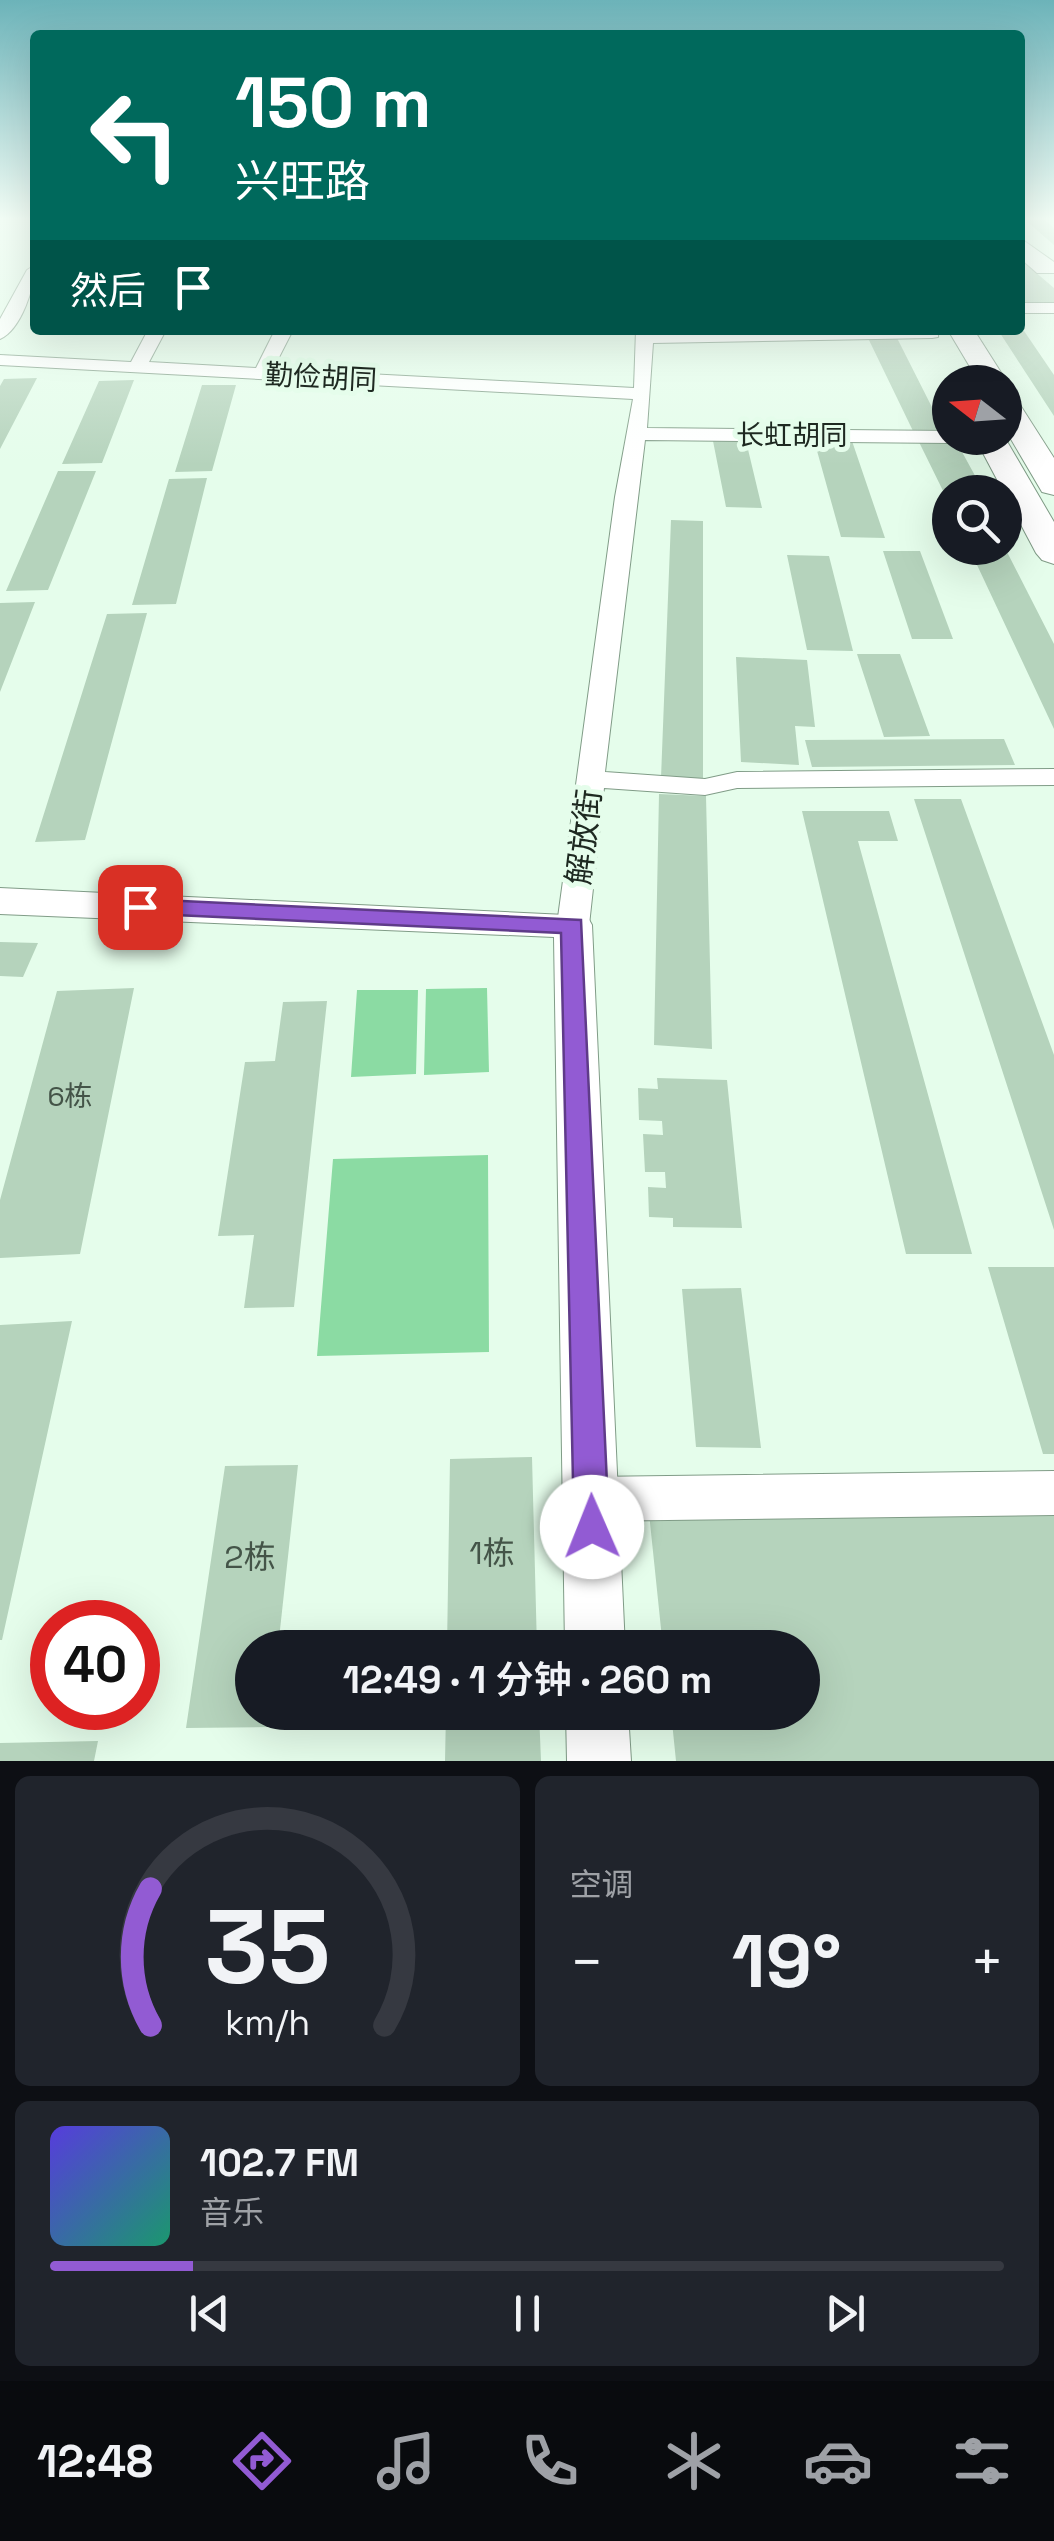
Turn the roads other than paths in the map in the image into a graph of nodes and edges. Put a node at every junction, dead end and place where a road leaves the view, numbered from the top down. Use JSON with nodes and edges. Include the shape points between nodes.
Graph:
{"nodes":[{"id":1,"x":18,"y":300,"type":"edge"},
{"id":2,"x":1025,"y":308,"type":"edge"},
{"id":3,"x":1054,"y":308,"type":"edge"},
{"id":4,"x":0,"y":334,"type":"edge"},
{"id":5,"x":154,"y":335,"type":"edge"},
{"id":6,"x":282,"y":335,"type":"edge"},
{"id":7,"x":645,"y":335,"type":"edge"},
{"id":8,"x":933,"y":335,"type":"edge"},
{"id":9,"x":964,"y":335,"type":"edge"},
{"id":10,"x":0,"y":360,"type":"edge"},
{"id":11,"x":949,"y":365,"type":"edge"},
{"id":12,"x":983,"y":365,"type":"edge"},
{"id":13,"x":138,"y":366,"type":"junction"},
{"id":14,"x":262,"y":374,"type":"junction"},
{"id":15,"x":643,"y":394,"type":"junction"},
{"id":16,"x":1022,"y":431,"type":"edge"},
{"id":17,"x":634,"y":434,"type":"junction"},
{"id":18,"x":932,"y":437,"type":"edge"},
{"id":19,"x":999,"y":455,"type":"edge"},
{"id":20,"x":1054,"y":485,"type":"edge"},
{"id":21,"x":1054,"y":553,"type":"edge"},
{"id":22,"x":1054,"y":777,"type":"edge"},
{"id":23,"x":591,"y":780,"type":"junction"},
{"id":24,"x":0,"y":901,"type":"edge"},
{"id":25,"x":573,"y":925,"type":"junction"},
{"id":26,"x":1054,"y":1493,"type":"edge"},
{"id":27,"x":591,"y":1500,"type":"junction"},
{"id":28,"x":595,"y":1630,"type":"edge"},
{"id":29,"x":597,"y":1730,"type":"edge"},
{"id":30,"x":598,"y":1761,"type":"edge"}],
"edges":[{"from":1,"to":4,"type":"street"},
{"from":2,"to":3,"type":"street"},
{"from":5,"to":13,"type":"street"},
{"from":6,"to":14,"type":"street"},
{"from":7,"to":15,"type":"street","name":"解放街"},
{"from":8,"to":11,"type":"main road"},
{"from":9,"to":12,"type":"main road"},
{"from":10,"to":13,"type":"street","name":"勤俭胡同"},
{"from":13,"to":14,"type":"street","name":"勤俭胡同"},
{"from":14,"to":15,"type":"street","name":"勤俭胡同"},
{"from":15,"to":17,"type":"street","name":"解放街"},
{"from":16,"to":20,"type":"main road"},
{"from":17,"to":18,"type":"street","name":"长虹胡同"},
{"from":17,"to":23,"type":"street","name":"解放街"},
{"from":19,"to":21,"type":"main road"},
{"from":22,"to":23,"type":"street","via":[[737,780],[705,787]]},
{"from":23,"to":25,"type":"street","name":"解放街"},
{"from":24,"to":25,"type":"street"},
{"from":25,"to":27,"type":"street","name":"解放街"},
{"from":26,"to":27,"type":"street"},
{"from":27,"to":28,"type":"street","name":"解放街"},
{"from":29,"to":30,"type":"street"}]}
